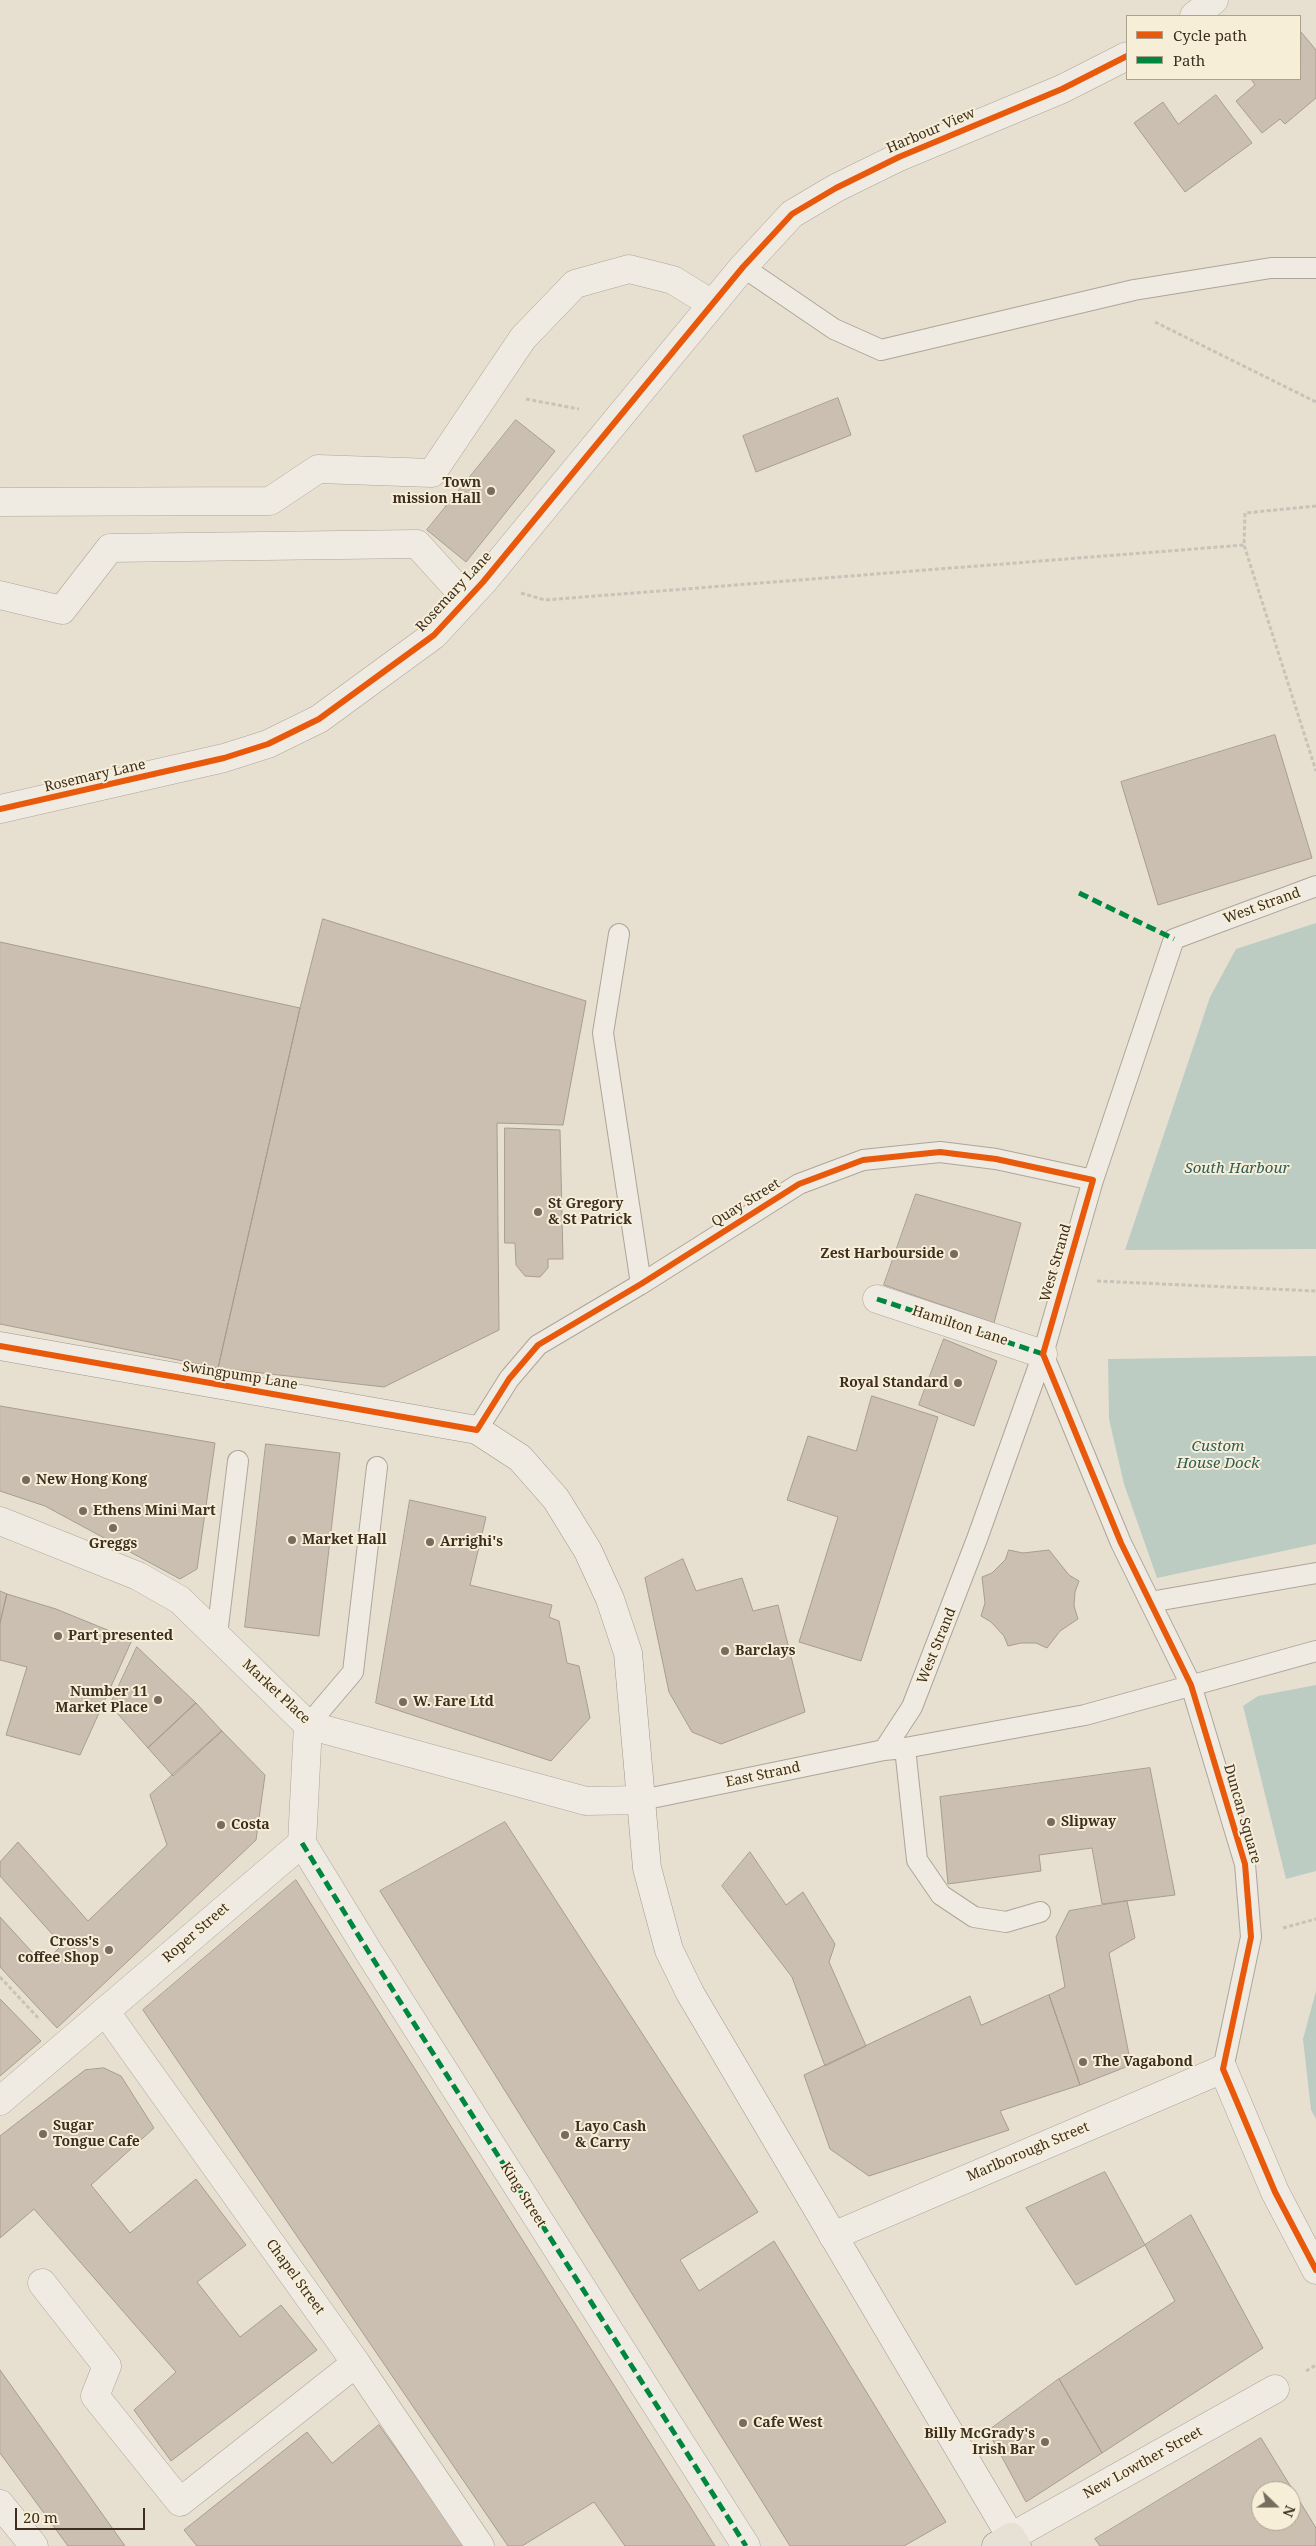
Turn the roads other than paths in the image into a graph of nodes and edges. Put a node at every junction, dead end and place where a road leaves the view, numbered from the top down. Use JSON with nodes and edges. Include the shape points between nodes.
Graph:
{"nodes":[{"id":1,"x":1214,"y":0,"type":"edge"},
{"id":2,"x":1195,"y":15,"type":"edge"},
{"id":3,"x":1126,"y":57,"type":"edge"},
{"id":4,"x":750,"y":258,"type":"junction"},
{"id":5,"x":1316,"y":268,"type":"edge"},
{"id":6,"x":712,"y":304,"type":"junction"},
{"id":7,"x":0,"y":502,"type":"edge"},
{"id":8,"x":475,"y":590,"type":"junction"},
{"id":9,"x":0,"y":595,"type":"edge"},
{"id":10,"x":0,"y":809,"type":"edge"},
{"id":11,"x":1316,"y":886,"type":"edge"},
{"id":12,"x":619,"y":934,"type":"dead end"},
{"id":13,"x":1093,"y":1180,"type":"junction"},
{"id":14,"x":641,"y":1284,"type":"junction"},
{"id":15,"x":877,"y":1299,"type":"dead end"},
{"id":16,"x":0,"y":1346,"type":"edge"},
{"id":17,"x":1043,"y":1354,"type":"junction"},
{"id":18,"x":477,"y":1430,"type":"junction"},
{"id":19,"x":238,"y":1461,"type":"dead end"},
{"id":20,"x":377,"y":1467,"type":"dead end"},
{"id":21,"x":0,"y":1521,"type":"edge"},
{"id":22,"x":1316,"y":1573,"type":"edge"},
{"id":23,"x":1150,"y":1602,"type":"junction"},
{"id":24,"x":217,"y":1634,"type":"junction"},
{"id":25,"x":1316,"y":1651,"type":"edge"},
{"id":26,"x":1191,"y":1685,"type":"junction"},
{"id":27,"x":308,"y":1725,"type":"junction"},
{"id":28,"x":905,"y":1748,"type":"junction"},
{"id":29,"x":884,"y":1750,"type":"junction"},
{"id":30,"x":642,"y":1800,"type":"junction"},
{"id":31,"x":302,"y":1842,"type":"junction"},
{"id":32,"x":1040,"y":1912,"type":"dead end"},
{"id":33,"x":105,"y":2011,"type":"junction"},
{"id":34,"x":1223,"y":2069,"type":"junction"},
{"id":35,"x":0,"y":2101,"type":"edge"},
{"id":36,"x":833,"y":2236,"type":"junction"},
{"id":37,"x":1316,"y":2270,"type":"edge"},
{"id":38,"x":42,"y":2283,"type":"dead end"},
{"id":39,"x":356,"y":2363,"type":"junction"},
{"id":40,"x":1275,"y":2389,"type":"dead end"},
{"id":41,"x":0,"y":2504,"type":"edge"},
{"id":42,"x":1008,"y":2543,"type":"edge"},
{"id":43,"x":34,"y":2546,"type":"edge"},
{"id":44,"x":480,"y":2546,"type":"edge"},
{"id":45,"x":746,"y":2546,"type":"edge"}],
"edges":[{"from":1,"to":2,"type":"street"},
{"from":3,"to":4,"type":"street","name":"Harbour View","via":[[1062,89],[899,157],[836,188],[792,214]]},
{"from":4,"to":5,"type":"lane","via":[[834,329],[880,350],[1134,290],[1271,268]]},
{"from":4,"to":6,"type":"street","name":"Rosemary Lane"},
{"from":6,"to":7,"type":"street","via":[[673,280],[629,269],[575,284],[523,338],[432,473],[318,469],[270,501]]},
{"from":6,"to":8,"type":"street","name":"Rosemary Lane"},
{"from":8,"to":9,"type":"street","via":[[417,544],[110,548],[62,610]]},
{"from":8,"to":10,"type":"street","name":"Rosemary Lane","via":[[434,635],[319,719],[268,744],[157,774]]},
{"from":11,"to":13,"type":"lane","name":"West Strand","via":[[1174,939]]},
{"from":12,"to":14,"type":"lane","via":[[603,1034]]},
{"from":13,"to":14,"type":"lane","name":"Quay Street","via":[[996,1159],[940,1152],[863,1160],[799,1184]]},
{"from":13,"to":17,"type":"lane","name":"West Strand"},
{"from":14,"to":18,"type":"lane","name":"Quay Street","via":[[538,1345],[509,1379]]},
{"from":15,"to":17,"type":"street","name":"Hamilton Lane"},
{"from":16,"to":18,"type":"street","name":"Swingpump Lane"},
{"from":17,"to":23,"type":"lane","name":"Duncan Square","via":[[1121,1543]]},
{"from":17,"to":29,"type":"lane","name":"West Strand","via":[[949,1617],[912,1707]]},
{"from":18,"to":30,"type":"street","via":[[520,1458],[556,1499],[588,1551],[610,1599],[628,1653]]},
{"from":19,"to":24,"type":"lane"},
{"from":20,"to":27,"type":"lane","via":[[352,1672]]},
{"from":21,"to":24,"type":"street","name":"Market Place","via":[[138,1576],[180,1600]]},
{"from":22,"to":23,"type":"lane"},
{"from":23,"to":26,"type":"lane","name":"Duncan Square"},
{"from":24,"to":27,"type":"street","name":"Market Place"},
{"from":25,"to":26,"type":"lane"},
{"from":26,"to":28,"type":"lane","via":[[1085,1715]]},
{"from":26,"to":34,"type":"lane","name":"Duncan Square","via":[[1245,1864],[1251,1937]]},
{"from":27,"to":30,"type":"street","name":"Market Place","via":[[586,1801]]},
{"from":27,"to":31,"type":"street"},
{"from":28,"to":29,"type":"lane"},
{"from":28,"to":32,"type":"lane","via":[[917,1860],[941,1895],[974,1918],[1006,1922]]},
{"from":29,"to":30,"type":"lane","name":"East Strand"},
{"from":30,"to":36,"type":"street","via":[[646,1868],[669,1950],[690,1992]]},
{"from":31,"to":33,"type":"street","name":"Roper Street"},
{"from":31,"to":45,"type":"street","name":"King Street"},
{"from":33,"to":35,"type":"street","name":"Roper Street"},
{"from":33,"to":39,"type":"street","name":"Chapel Street"},
{"from":34,"to":36,"type":"street","name":"Marlborough Street"},
{"from":34,"to":37,"type":"street","via":[[1275,2192]]},
{"from":36,"to":42,"type":"street"},
{"from":38,"to":39,"type":"street","via":[[107,2366],[95,2396],[180,2502]]},
{"from":39,"to":44,"type":"street","name":"Chapel Street"},
{"from":40,"to":42,"type":"street","name":"New Lowther Street"},
{"from":41,"to":43,"type":"street"}]}
